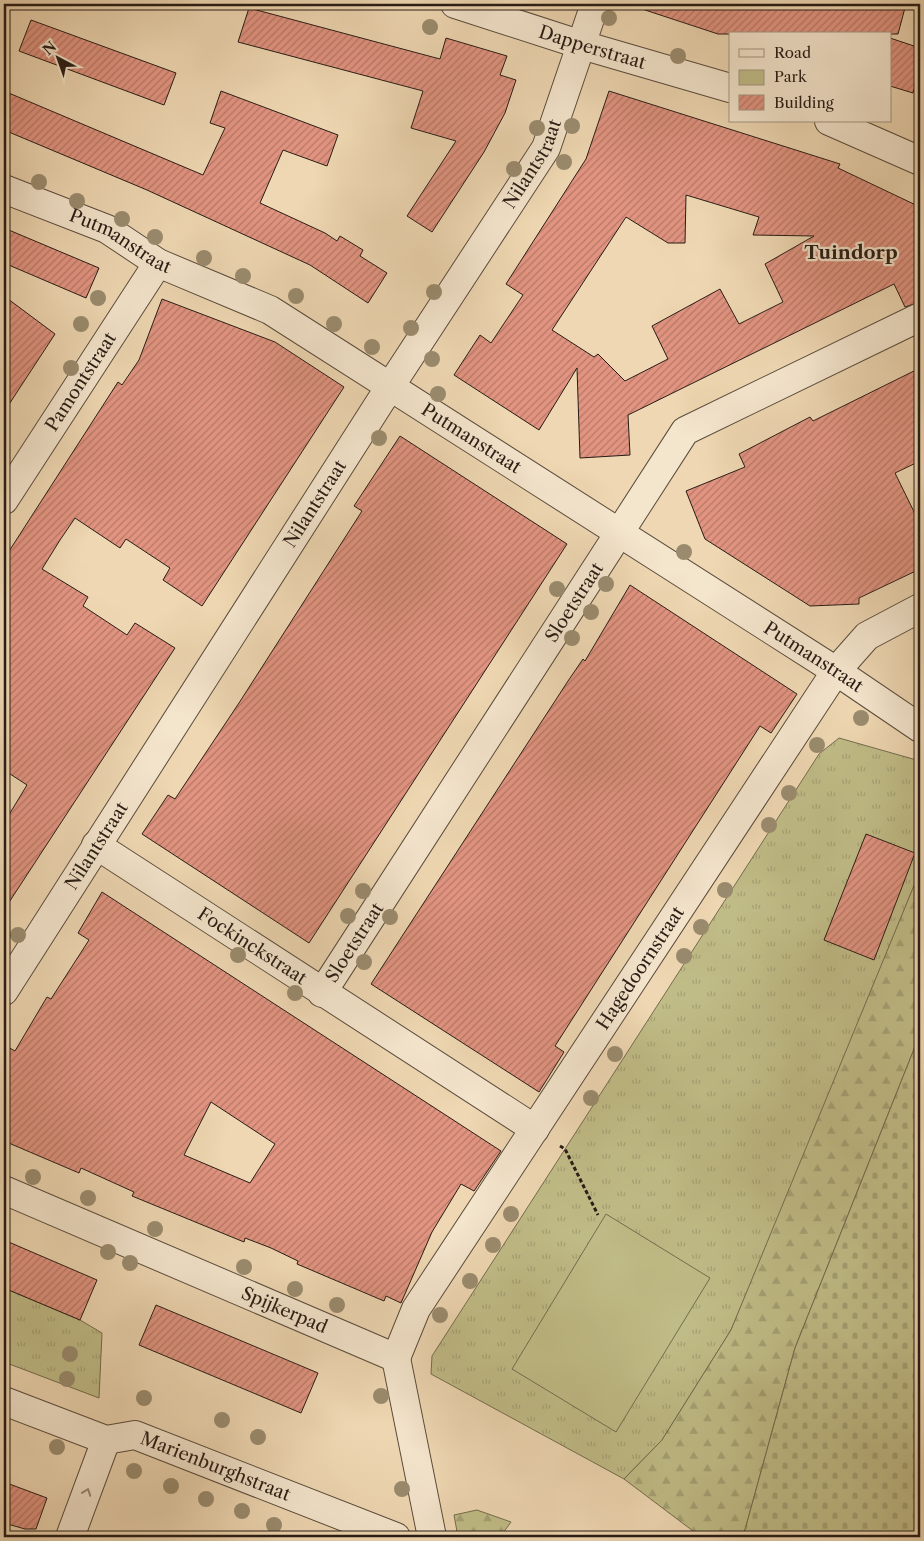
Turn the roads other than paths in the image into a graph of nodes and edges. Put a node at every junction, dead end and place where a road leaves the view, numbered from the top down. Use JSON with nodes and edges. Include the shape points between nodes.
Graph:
{"nodes":[{"id":1,"x":454,"y":4,"type":"edge"},
{"id":2,"x":595,"y":4,"type":"edge"},
{"id":3,"x":582,"y":45,"type":"junction"},
{"id":4,"x":729,"y":88,"type":"edge"},
{"id":5,"x":832,"y":122,"type":"edge"},
{"id":6,"x":920,"y":161,"type":"edge"},
{"id":7,"x":4,"y":188,"type":"edge"},
{"id":8,"x":158,"y":263,"type":"junction"},
{"id":9,"x":920,"y":317,"type":"edge"},
{"id":10,"x":391,"y":385,"type":"junction"},
{"id":11,"x":4,"y":500,"type":"edge"},
{"id":12,"x":619,"y":532,"type":"junction"},
{"id":13,"x":920,"y":608,"type":"edge"},
{"id":14,"x":836,"y":671,"type":"junction"},
{"id":15,"x":920,"y":728,"type":"edge"},
{"id":16,"x":96,"y":845,"type":"junction"},
{"id":17,"x":4,"y":991,"type":"edge"},
{"id":18,"x":322,"y":993,"type":"junction"},
{"id":19,"x":535,"y":1129,"type":"junction"},
{"id":20,"x":4,"y":1190,"type":"edge"},
{"id":21,"x":396,"y":1358,"type":"junction"},
{"id":22,"x":4,"y":1401,"type":"edge"},
{"id":23,"x":106,"y":1440,"type":"junction"},
{"id":24,"x":70,"y":1537,"type":"edge"},
{"id":25,"x":396,"y":1537,"type":"edge"},
{"id":26,"x":432,"y":1537,"type":"edge"}],
"edges":[{"from":1,"to":3,"type":"street","name":"Dapperstraat"},
{"from":2,"to":3,"type":"street","name":"Nilantstraat"},
{"from":3,"to":4,"type":"street","name":"Dapperstraat"},
{"from":3,"to":10,"type":"street","name":"Nilantstraat","via":[[546,148]]},
{"from":5,"to":6,"type":"street"},
{"from":7,"to":8,"type":"street","name":"Putmanstraat","via":[[107,230]]},
{"from":8,"to":10,"type":"street","name":"Putmanstraat","via":[[270,310]]},
{"from":8,"to":11,"type":"street","name":"Pamontstraat"},
{"from":9,"to":12,"type":"street","name":"Sloetstraat","via":[[685,432]]},
{"from":10,"to":12,"type":"street","name":"Putmanstraat"},
{"from":10,"to":16,"type":"street","name":"Nilantstraat"},
{"from":12,"to":14,"type":"street","name":"Putmanstraat"},
{"from":12,"to":18,"type":"street","name":"Sloetstraat"},
{"from":13,"to":14,"type":"street","name":"Hagedoornstraat","via":[[867,636]]},
{"from":14,"to":15,"type":"street","name":"Putmanstraat"},
{"from":14,"to":19,"type":"street","name":"Hagedoornstraat"},
{"from":16,"to":17,"type":"street","name":"Nilantstraat"},
{"from":16,"to":18,"type":"street","name":"Fockinckstraat"},
{"from":18,"to":19,"type":"street","name":"Fockinckstraat"},
{"from":19,"to":21,"type":"street","name":"Hagedoornstraat","via":[[416,1309]]},
{"from":20,"to":21,"type":"street","name":"Spijkerpad"},
{"from":21,"to":26,"type":"street"},
{"from":22,"to":23,"type":"street"},
{"from":24,"to":23,"type":"street","one_way":true},
{"from":23,"to":25,"type":"street","name":"Marienburghstraat","via":[[135,1435]]}]}
